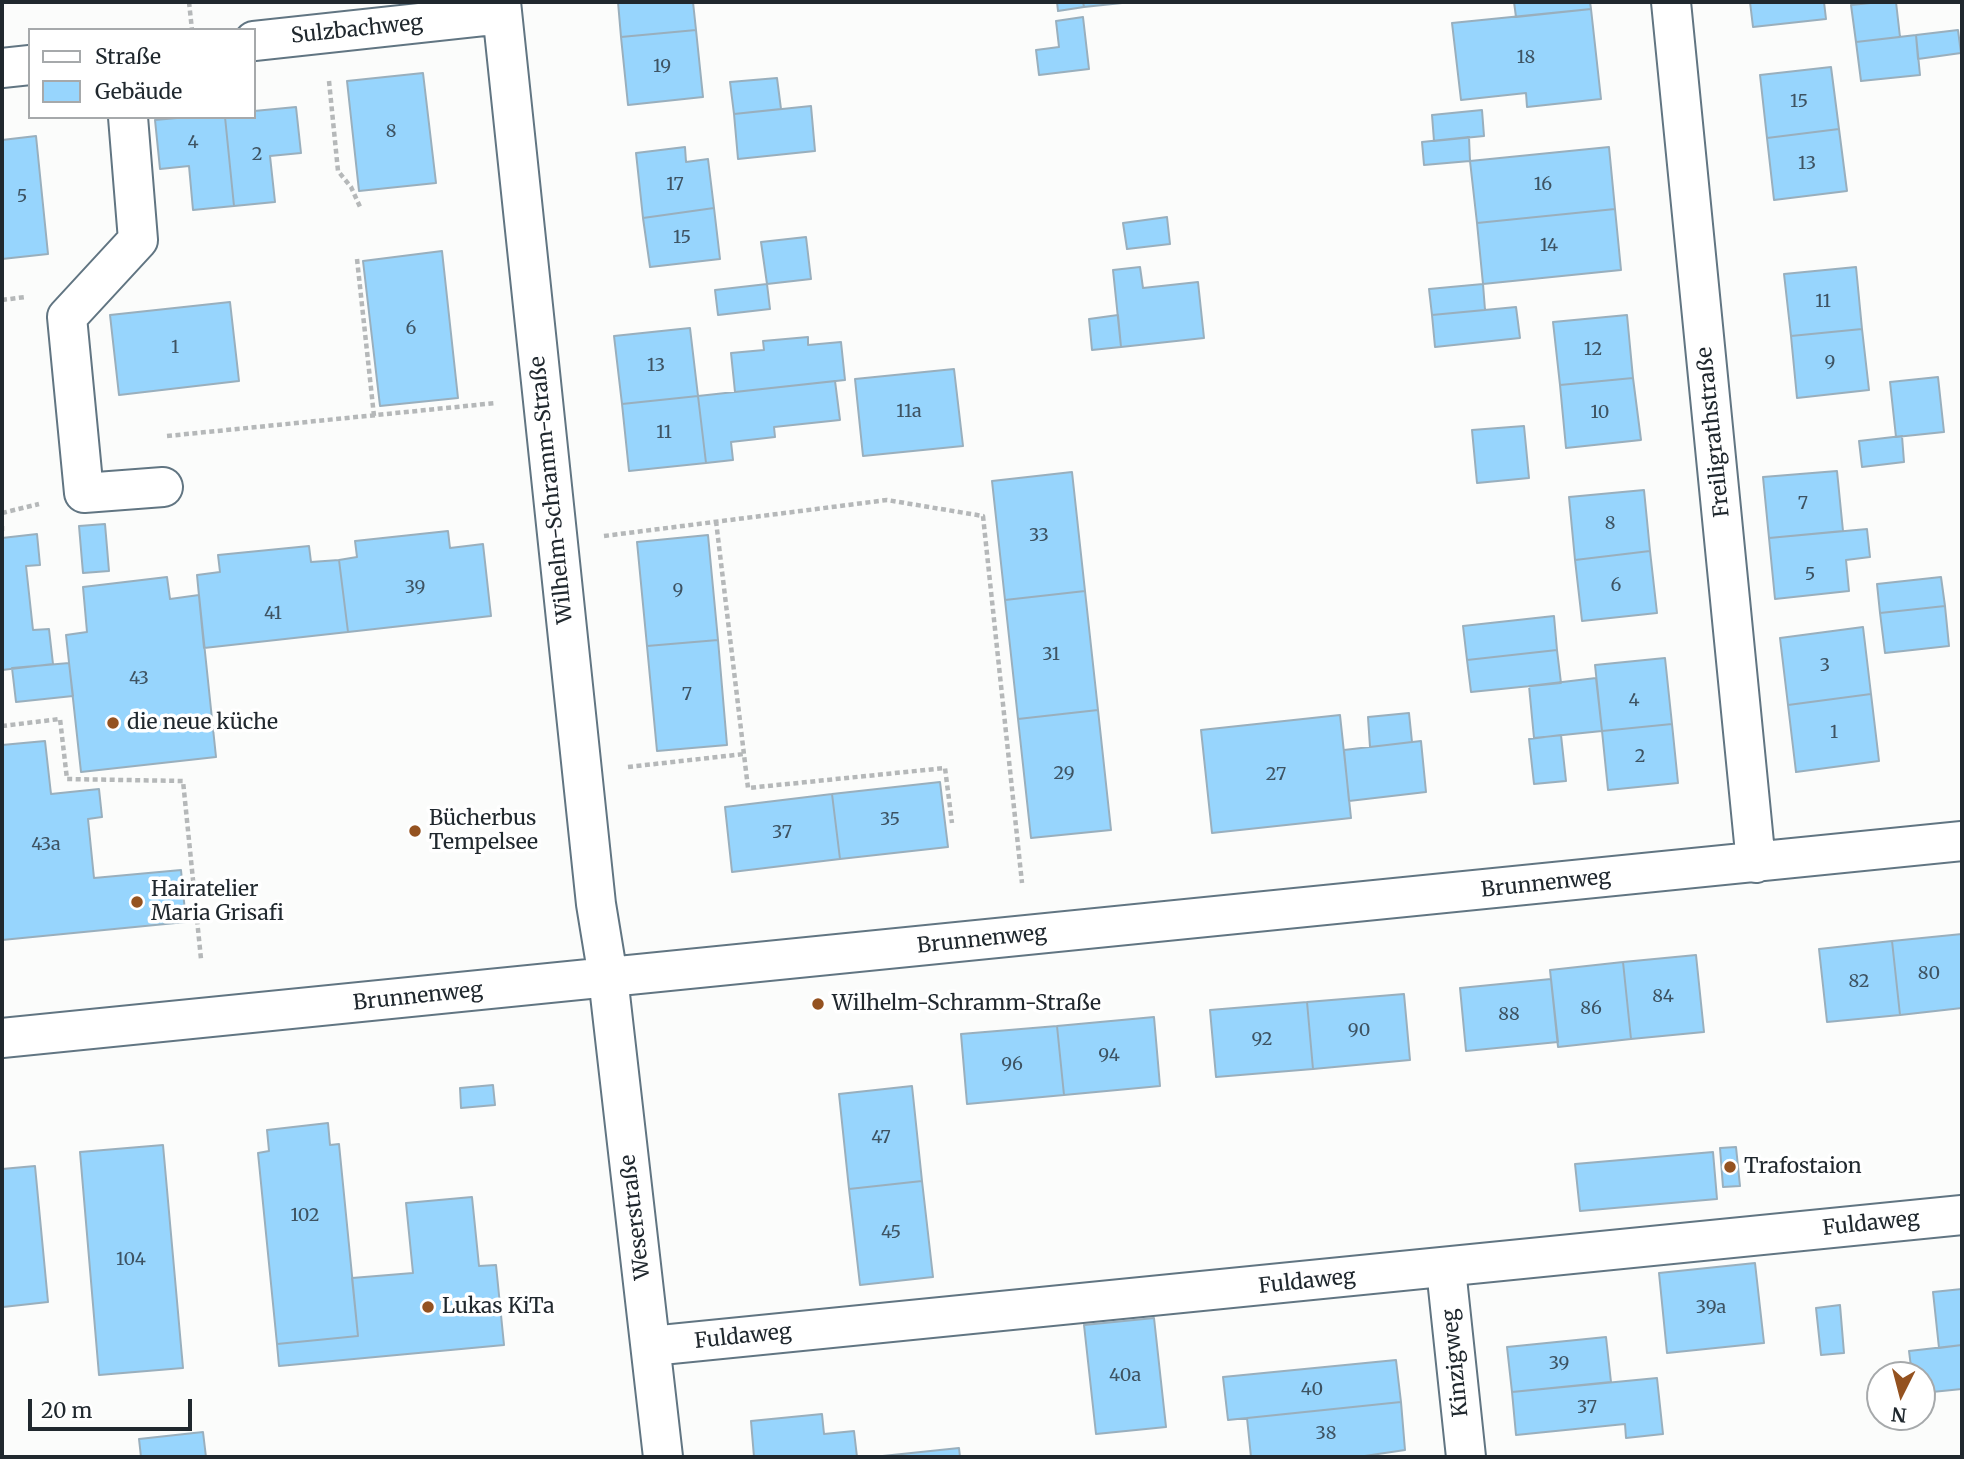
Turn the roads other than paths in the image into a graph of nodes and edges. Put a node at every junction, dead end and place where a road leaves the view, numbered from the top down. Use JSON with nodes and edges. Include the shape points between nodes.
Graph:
{"nodes":[{"id":1,"x":1671,"y":2,"type":"edge"},
{"id":2,"x":502,"y":8,"type":"edge"},
{"id":3,"x":256,"y":41,"type":"edge"},
{"id":4,"x":28,"y":65,"type":"edge"},
{"id":5,"x":2,"y":68,"type":"edge"},
{"id":6,"x":128,"y":119,"type":"edge"},
{"id":7,"x":163,"y":487,"type":"dead end"},
{"id":8,"x":1962,"y":841,"type":"edge"},
{"id":9,"x":1756,"y":863,"type":"junction"},
{"id":10,"x":608,"y":977,"type":"junction"},
{"id":11,"x":2,"y":1038,"type":"edge"},
{"id":12,"x":1962,"y":1215,"type":"edge"},
{"id":13,"x":1446,"y":1269,"type":"junction"},
{"id":14,"x":651,"y":1346,"type":"junction"},
{"id":15,"x":663,"y":1457,"type":"edge"},
{"id":16,"x":1466,"y":1457,"type":"edge"}],
"edges":[{"from":1,"to":9,"type":"street","name":"Freiligrathstraße"},
{"from":2,"to":3,"type":"street","name":"Sulzbachweg"},
{"from":2,"to":10,"type":"street","name":"Wilhelm-Schramm-Straße","via":[[596,904]]},
{"from":4,"to":5,"type":"street"},
{"from":6,"to":7,"type":"street","via":[[138,240],[67,317],[79,445],[84,493]]},
{"from":8,"to":9,"type":"street","name":"Brunnenweg"},
{"from":9,"to":10,"type":"street","name":"Brunnenweg"},
{"from":10,"to":11,"type":"street","name":"Brunnenweg"},
{"from":10,"to":14,"type":"street","name":"Weserstraße"},
{"from":12,"to":13,"type":"street","name":"Fuldaweg"},
{"from":13,"to":14,"type":"street","name":"Fuldaweg"},
{"from":13,"to":16,"type":"street","name":"Kinzigweg"},
{"from":14,"to":15,"type":"street","name":"Weserstraße"}]}
